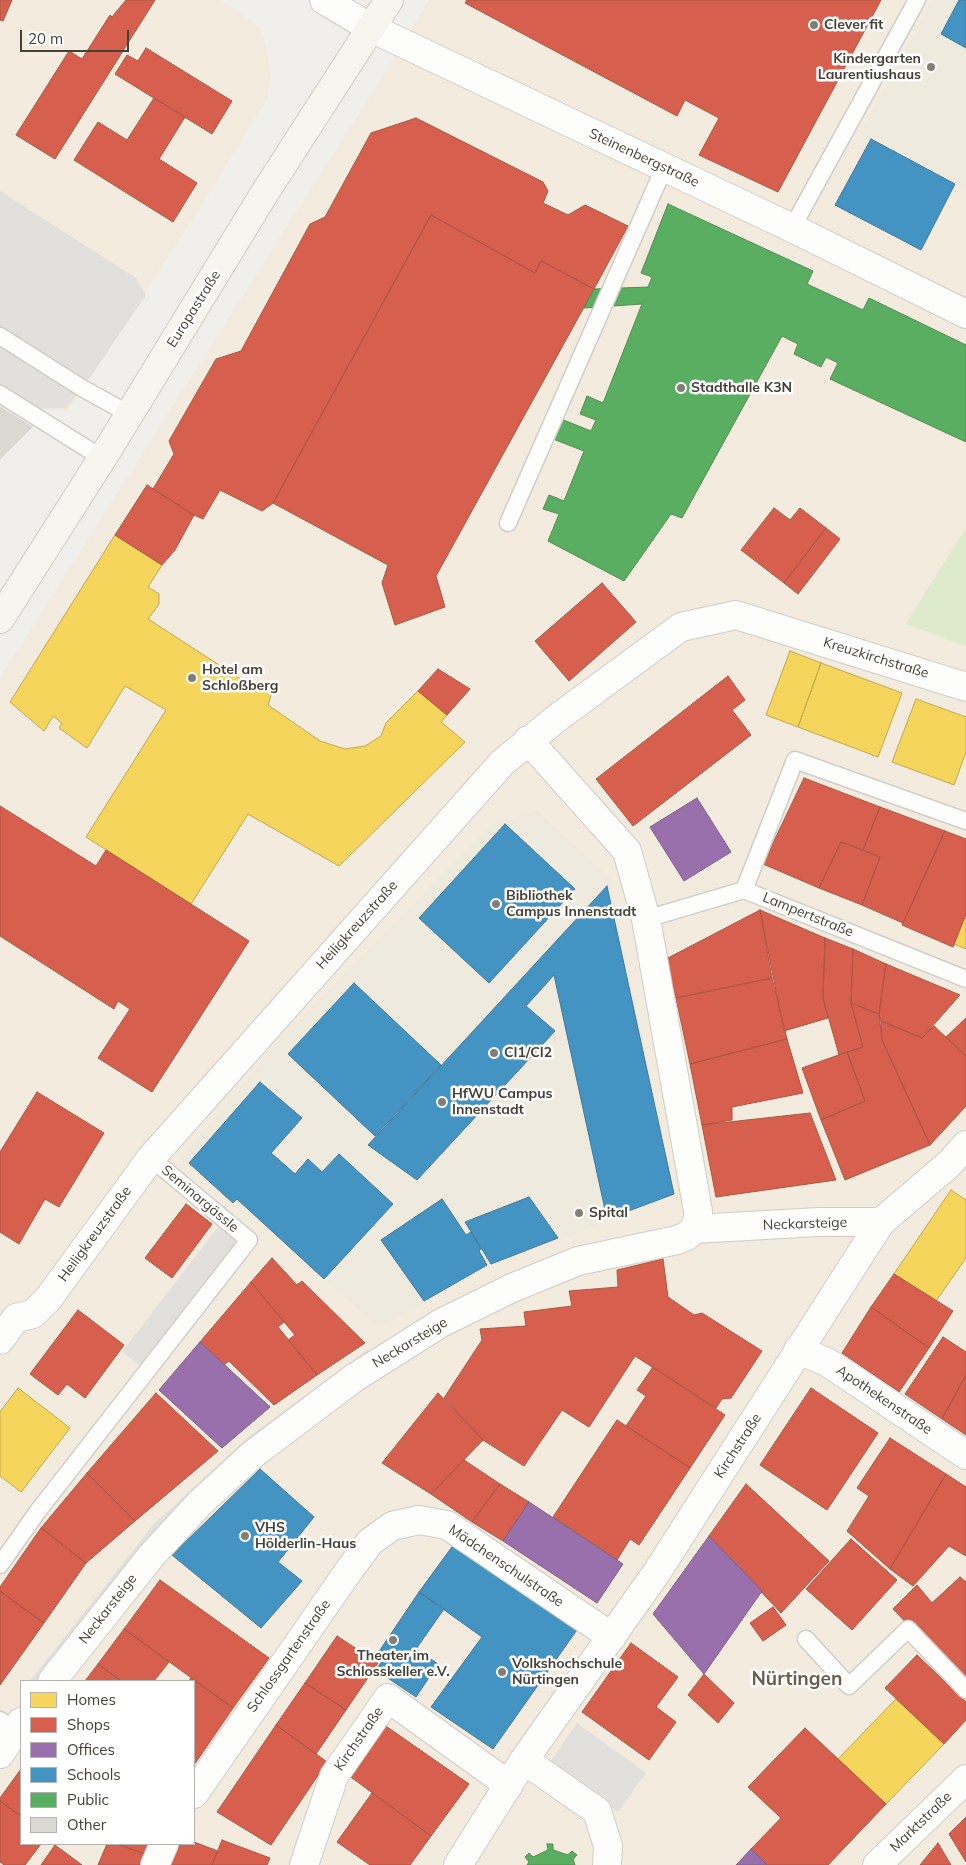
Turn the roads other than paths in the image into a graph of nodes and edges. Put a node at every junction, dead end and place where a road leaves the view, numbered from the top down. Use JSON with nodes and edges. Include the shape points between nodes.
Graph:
{"nodes":[{"id":1,"x":324,"y":0,"type":"edge"},
{"id":2,"x":389,"y":0,"type":"edge"},
{"id":3,"x":918,"y":0,"type":"edge"},
{"id":4,"x":371,"y":28,"type":"junction"},
{"id":5,"x":664,"y":168,"type":"junction"},
{"id":6,"x":792,"y":228,"type":"junction"},
{"id":7,"x":966,"y":314,"type":"edge"},
{"id":8,"x":0,"y":336,"type":"edge"},
{"id":9,"x":0,"y":394,"type":"edge"},
{"id":10,"x":129,"y":414,"type":"junction"},
{"id":11,"x":102,"y":458,"type":"junction"},
{"id":12,"x":508,"y":523,"type":"dead end"},
{"id":13,"x":0,"y":619,"type":"edge"},
{"id":14,"x":786,"y":630,"type":"joint"},
{"id":15,"x":966,"y":687,"type":"edge"},
{"id":16,"x":528,"y":740,"type":"junction"},
{"id":17,"x":966,"y":821,"type":"edge"},
{"id":18,"x":744,"y":890,"type":"junction"},
{"id":19,"x":646,"y":919,"type":"junction"},
{"id":20,"x":966,"y":979,"type":"edge"},
{"id":21,"x":966,"y":1145,"type":"edge"},
{"id":22,"x":151,"y":1158,"type":"junction"},
{"id":23,"x":957,"y":1171,"type":"edge"},
{"id":24,"x":881,"y":1222,"type":"junction"},
{"id":25,"x":694,"y":1229,"type":"junction"},
{"id":26,"x":8,"y":1313,"type":"edge"},
{"id":27,"x":0,"y":1340,"type":"edge"},
{"id":28,"x":798,"y":1350,"type":"junction"},
{"id":29,"x":966,"y":1455,"type":"edge"},
{"id":30,"x":392,"y":1526,"type":"joint"},
{"id":31,"x":0,"y":1565,"type":"edge"},
{"id":32,"x":612,"y":1637,"type":"junction"},
{"id":33,"x":806,"y":1639,"type":"dead end"},
{"id":34,"x":53,"y":1680,"type":"edge"},
{"id":35,"x":966,"y":1690,"type":"edge"},
{"id":36,"x":12,"y":1724,"type":"edge"},
{"id":37,"x":0,"y":1754,"type":"edge"},
{"id":38,"x":524,"y":1760,"type":"junction"},
{"id":39,"x":966,"y":1779,"type":"edge"},
{"id":40,"x":509,"y":1785,"type":"junction"},
{"id":41,"x":195,"y":1793,"type":"edge"},
{"id":42,"x":164,"y":1845,"type":"edge"},
{"id":43,"x":155,"y":1865,"type":"edge"},
{"id":44,"x":304,"y":1865,"type":"edge"},
{"id":45,"x":458,"y":1865,"type":"edge"},
{"id":46,"x":607,"y":1865,"type":"edge"},
{"id":47,"x":877,"y":1865,"type":"edge"}],
"edges":[{"from":1,"to":4,"type":"street","name":"Steinenbergstraße"},
{"from":2,"to":4,"type":"street","name":"Europastraße"},
{"from":3,"to":6,"type":"lane"},
{"from":4,"to":5,"type":"street","name":"Steinenbergstraße"},
{"from":4,"to":10,"type":"street","name":"Europastraße"},
{"from":5,"to":6,"type":"street","name":"Steinenbergstraße"},
{"from":5,"to":12,"type":"lane"},
{"from":6,"to":7,"type":"street","name":"Steinenbergstraße"},
{"from":8,"to":10,"type":"lane"},
{"from":9,"to":11,"type":"lane"},
{"from":10,"to":11,"type":"street","name":"Europastraße"},
{"from":11,"to":13,"type":"street","name":"Europastraße"},
{"from":14,"to":15,"type":"street","name":"Kreuzkirchstraße"},
{"from":14,"to":16,"type":"street","name":"Heiligkreuzstraße","via":[[736,615],[681,627]]},
{"from":16,"to":19,"type":"street","via":[[628,851]]},
{"from":16,"to":22,"type":"street","name":"Heiligkreuzstraße","via":[[502,763]]},
{"from":17,"to":18,"type":"lane","via":[[795,760]]},
{"from":18,"to":19,"type":"lane"},
{"from":18,"to":20,"type":"lane","name":"Lampertstraße"},
{"from":19,"to":25,"type":"street","via":[[698,1211]]},
{"from":21,"to":23,"type":"street","name":"Kirchstraße"},
{"from":22,"to":26,"type":"street","name":"Heiligkreuzstraße","via":[[48,1298],[33,1314]]},
{"from":22,"to":31,"type":"lane","name":"Seminargässle","via":[[249,1240]]},
{"from":23,"to":24,"type":"street","name":"Kirchstraße"},
{"from":24,"to":25,"type":"street","name":"Neckarsteige"},
{"from":24,"to":28,"type":"street","name":"Kirchstraße"},
{"from":25,"to":34,"type":"street","name":"Neckarsteige","via":[[677,1240],[578,1261],[512,1288],[441,1323],[354,1378],[252,1455],[200,1503],[128,1584]]},
{"from":26,"to":27,"type":"street","name":"Heiligkreuzstraße"},
{"from":28,"to":29,"type":"street","name":"Apothekenstraße","via":[[827,1362]]},
{"from":28,"to":32,"type":"street","name":"Kirchstraße"},
{"from":30,"to":32,"type":"street","name":"Mädchenschulstraße","via":[[419,1520],[447,1525]]},
{"from":30,"to":41,"type":"street","name":"Schlossgartenstraße","via":[[370,1542],[354,1562]]},
{"from":32,"to":38,"type":"street","name":"Kirchstraße"},
{"from":33,"to":35,"type":"lane","via":[[849,1686],[908,1629]]},
{"from":36,"to":37,"type":"street"},
{"from":38,"to":40,"type":"street","name":"Kirchstraße"},
{"from":38,"to":46,"type":"street","via":[[597,1812],[608,1846]]},
{"from":39,"to":47,"type":"street","name":"Marktstraße"},
{"from":40,"to":44,"type":"street","name":"Kirchstraße","via":[[388,1698],[334,1776]]},
{"from":40,"to":45,"type":"street","name":"Kirchstraße"},
{"from":42,"to":43,"type":"street"}]}
